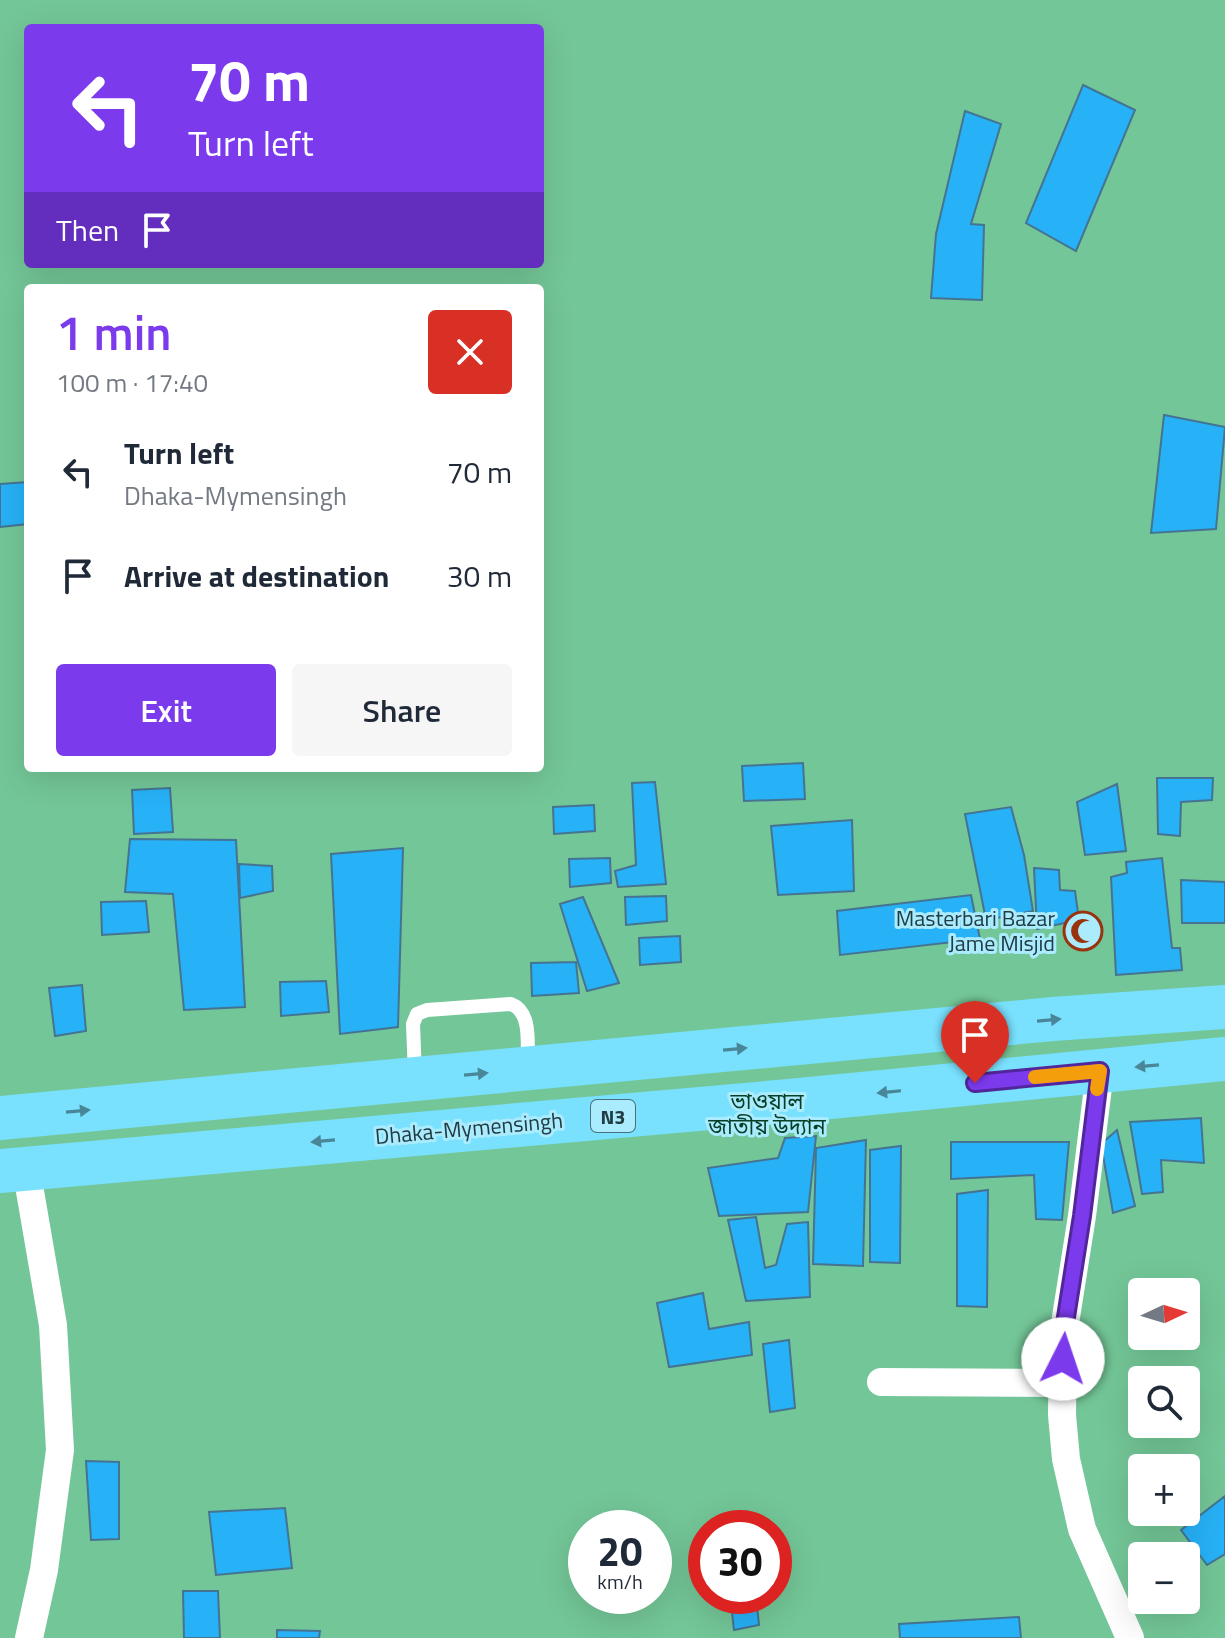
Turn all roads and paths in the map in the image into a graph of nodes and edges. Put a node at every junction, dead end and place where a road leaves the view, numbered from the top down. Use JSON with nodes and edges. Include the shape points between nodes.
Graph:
{"nodes":[{"id":1,"x":1225,"y":1007,"type":"edge"},
{"id":2,"x":1225,"y":1059,"type":"edge"},
{"id":3,"x":529,"y":1069,"type":"junction"},
{"id":4,"x":1100,"y":1071,"type":"junction"},
{"id":5,"x":415,"y":1080,"type":"junction"},
{"id":6,"x":0,"y":1118,"type":"edge"},
{"id":7,"x":13,"y":1170,"type":"edge"},
{"id":8,"x":881,"y":1382,"type":"dead end"},
{"id":9,"x":1063,"y":1383,"type":"junction"},
{"id":10,"x":29,"y":1638,"type":"edge"},
{"id":11,"x":1130,"y":1638,"type":"edge"}],
"edges":[{"from":3,"to":1,"type":"highway","one_way":true},
{"from":2,"to":4,"type":"highway","name":"Dhaka-Mymensingh","number":"N3","one_way":true},
{"from":5,"to":3,"type":"highway","one_way":true},
{"from":3,"to":5,"type":"lane","via":[[525,1015],[519,1007],[427,1010],[417,1014],[413,1024]]},
{"from":4,"to":7,"type":"highway","name":"Dhaka-Mymensingh","number":"N3","one_way":true},
{"from":4,"to":9,"type":"street","via":[[1063,1336]]},
{"from":6,"to":5,"type":"highway","one_way":true},
{"from":7,"to":10,"type":"street","via":[[53,1325],[60,1450]]},
{"from":8,"to":9,"type":"street"},
{"from":9,"to":11,"type":"street","via":[[1066,1459],[1082,1529]]}]}
